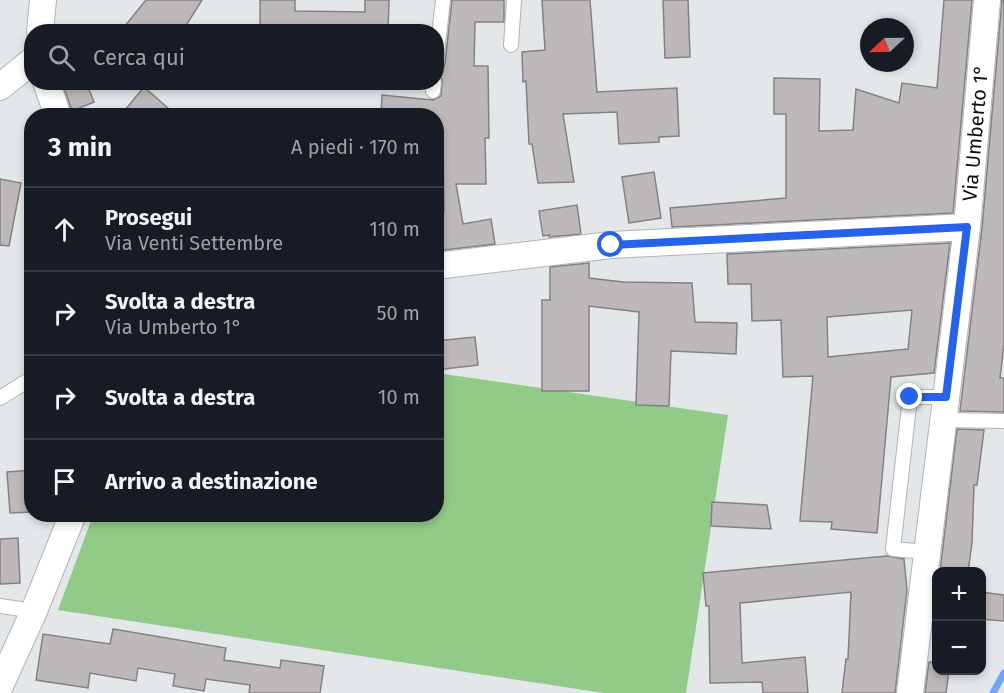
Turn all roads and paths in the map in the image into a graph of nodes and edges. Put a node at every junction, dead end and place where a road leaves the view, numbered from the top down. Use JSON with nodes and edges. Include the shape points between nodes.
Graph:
{"nodes":[{"id":1,"x":44,"y":0,"type":"edge"},
{"id":2,"x":443,"y":0,"type":"edge"},
{"id":3,"x":514,"y":0,"type":"edge"},
{"id":4,"x":987,"y":0,"type":"edge"},
{"id":5,"x":41,"y":24,"type":"edge"},
{"id":6,"x":440,"y":24,"type":"edge"},
{"id":7,"x":511,"y":45,"type":"dead end"},
{"id":8,"x":24,"y":68,"type":"edge"},
{"id":9,"x":0,"y":87,"type":"edge"},
{"id":10,"x":49,"y":90,"type":"edge"},
{"id":11,"x":55,"y":108,"type":"edge"},
{"id":12,"x":967,"y":227,"type":"junction"},
{"id":13,"x":444,"y":265,"type":"edge"},
{"id":14,"x":24,"y":383,"type":"edge"},
{"id":15,"x":0,"y":398,"type":"edge"},
{"id":16,"x":945,"y":409,"type":"junction"},
{"id":17,"x":1004,"y":421,"type":"edge"},
{"id":18,"x":70,"y":522,"type":"edge"},
{"id":19,"x":927,"y":552,"type":"junction"},
{"id":20,"x":0,"y":606,"type":"edge"},
{"id":21,"x":34,"y":611,"type":"junction"},
{"id":22,"x":0,"y":686,"type":"edge"},
{"id":23,"x":0,"y":692,"type":"edge"},
{"id":24,"x":5,"y":693,"type":"edge"},
{"id":25,"x":910,"y":693,"type":"edge"}],
"edges":[{"from":1,"to":5,"type":"street"},
{"from":2,"to":6,"type":"lane"},
{"from":3,"to":7,"type":"lane"},
{"from":4,"to":12,"type":"street","name":"Via Umberto 1°"},
{"from":8,"to":9,"type":"street"},
{"from":10,"to":11,"type":"street"},
{"from":12,"to":13,"type":"street","via":[[611,245]]},
{"from":12,"to":16,"type":"street","name":"Via Umberto 1°"},
{"from":14,"to":15,"type":"lane"},
{"from":16,"to":17,"type":"lane"},
{"from":16,"to":19,"type":"street","name":"Via Umberto 1°"},
{"from":16,"to":19,"type":"lane","via":[[910,397],[893,549]]},
{"from":18,"to":21,"type":"street"},
{"from":19,"to":25,"type":"street","name":"Via Umberto 1°"},
{"from":20,"to":21,"type":"lane"},
{"from":21,"to":22,"type":"street"},
{"from":23,"to":24,"type":"street"}]}
